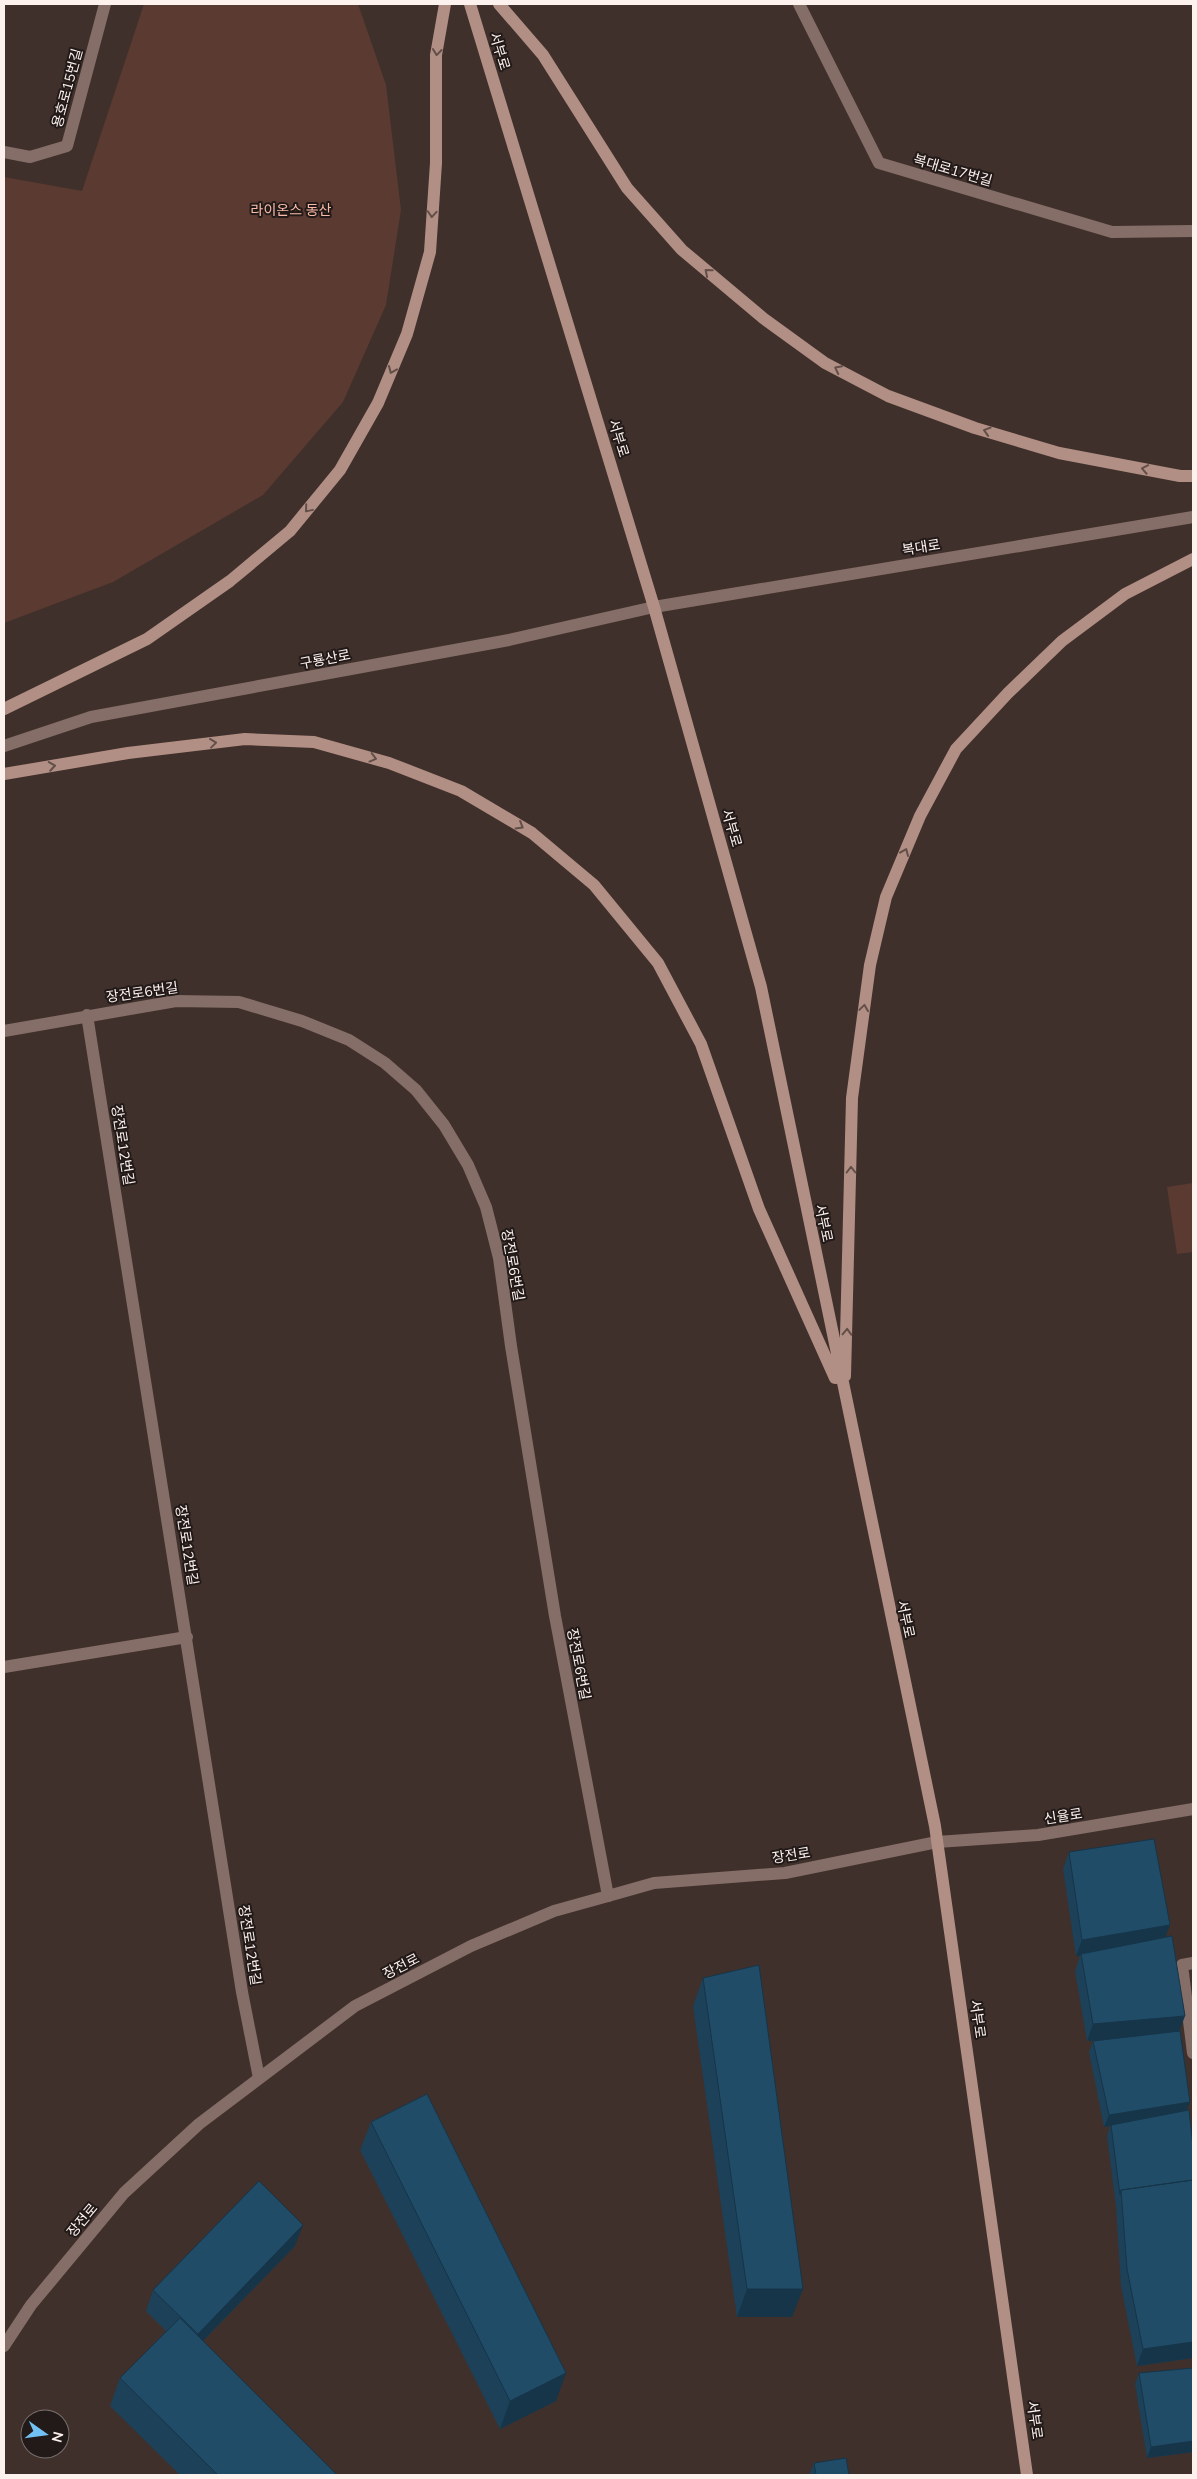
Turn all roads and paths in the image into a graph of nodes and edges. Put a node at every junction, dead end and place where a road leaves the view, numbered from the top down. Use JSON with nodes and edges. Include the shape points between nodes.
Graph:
{"nodes":[{"id":1,"x":105,"y":4,"type":"edge"},
{"id":2,"x":445,"y":4,"type":"edge"},
{"id":3,"x":470,"y":4,"type":"edge"},
{"id":4,"x":499,"y":4,"type":"edge"},
{"id":5,"x":799,"y":4,"type":"edge"},
{"id":6,"x":4,"y":152,"type":"edge"},
{"id":7,"x":1193,"y":231,"type":"edge"},
{"id":8,"x":1193,"y":476,"type":"edge"},
{"id":9,"x":1193,"y":517,"type":"edge"},
{"id":10,"x":1193,"y":559,"type":"edge"},
{"id":11,"x":654,"y":607,"type":"junction"},
{"id":12,"x":4,"y":709,"type":"edge"},
{"id":13,"x":4,"y":746,"type":"edge"},
{"id":14,"x":4,"y":774,"type":"edge"},
{"id":15,"x":88,"y":1015,"type":"junction"},
{"id":16,"x":4,"y":1031,"type":"edge"},
{"id":17,"x":845,"y":1398,"type":"junction"},
{"id":18,"x":187,"y":1637,"type":"junction"},
{"id":19,"x":4,"y":1667,"type":"edge"},
{"id":20,"x":1193,"y":1809,"type":"edge"},
{"id":21,"x":937,"y":1842,"type":"junction"},
{"id":22,"x":608,"y":1896,"type":"junction"},
{"id":23,"x":1193,"y":1963,"type":"edge"},
{"id":24,"x":1193,"y":2053,"type":"edge"},
{"id":25,"x":259,"y":2078,"type":"junction"},
{"id":26,"x":4,"y":2346,"type":"edge"},
{"id":27,"x":1027,"y":2475,"type":"edge"}],
"edges":[{"from":1,"to":6,"type":"street","name":"용호로15번길","via":[[67,146],[30,157]]},
{"from":2,"to":12,"type":"main road","one_way":true,"via":[[436,54],[436,163],[430,252],[404,342],[378,403],[340,470],[290,531],[230,581],[147,639]]},
{"from":3,"to":11,"type":"main road","name":"서부로"},
{"from":8,"to":4,"type":"main road","one_way":true,"via":[[1059,453],[976,428],[888,396],[825,363],[763,318],[682,250],[627,188],[543,55]]},
{"from":5,"to":7,"type":"street","name":"복대로17번길","via":[[879,163],[1112,232]]},
{"from":9,"to":11,"type":"street","name":"복대로"},
{"from":17,"to":10,"type":"main road","one_way":true,"via":[[852,1098],[870,965],[886,897],[920,816],[956,749],[1062,641],[1125,594]]},
{"from":11,"to":13,"type":"street","name":"구룡산로","via":[[509,640],[91,717]]},
{"from":11,"to":17,"type":"main road","name":"서부로","via":[[761,988]]},
{"from":14,"to":17,"type":"main road","one_way":true,"via":[[128,753],[245,739],[314,742],[389,763],[462,791],[532,833],[594,885],[658,963],[701,1044],[759,1209]]},
{"from":15,"to":16,"type":"street","name":"장전로6번길"},
{"from":15,"to":18,"type":"street","name":"장전로12번길"},
{"from":15,"to":22,"type":"street","name":"장전로6번길","via":[[176,1001],[239,1002],[302,1021],[349,1040],[385,1063],[416,1090],[449,1133],[468,1165],[486,1206],[499,1258],[555,1616]]},
{"from":17,"to":21,"type":"main road","name":"서부로"},
{"from":18,"to":19,"type":"street"},
{"from":18,"to":25,"type":"street","name":"장전로12번길","via":[[242,1992]]},
{"from":20,"to":21,"type":"street","name":"신율로","via":[[1038,1835]]},
{"from":21,"to":22,"type":"street","name":"장전로","via":[[785,1873],[654,1883]]},
{"from":21,"to":27,"type":"main road","name":"서부로"},
{"from":22,"to":25,"type":"street","name":"장전로","via":[[554,1911],[471,1946],[355,2006]]},
{"from":23,"to":24,"type":"street","via":[[1182,1965]]},
{"from":25,"to":26,"type":"street","name":"장전로","via":[[198,2124],[124,2192],[31,2305]]}]}
